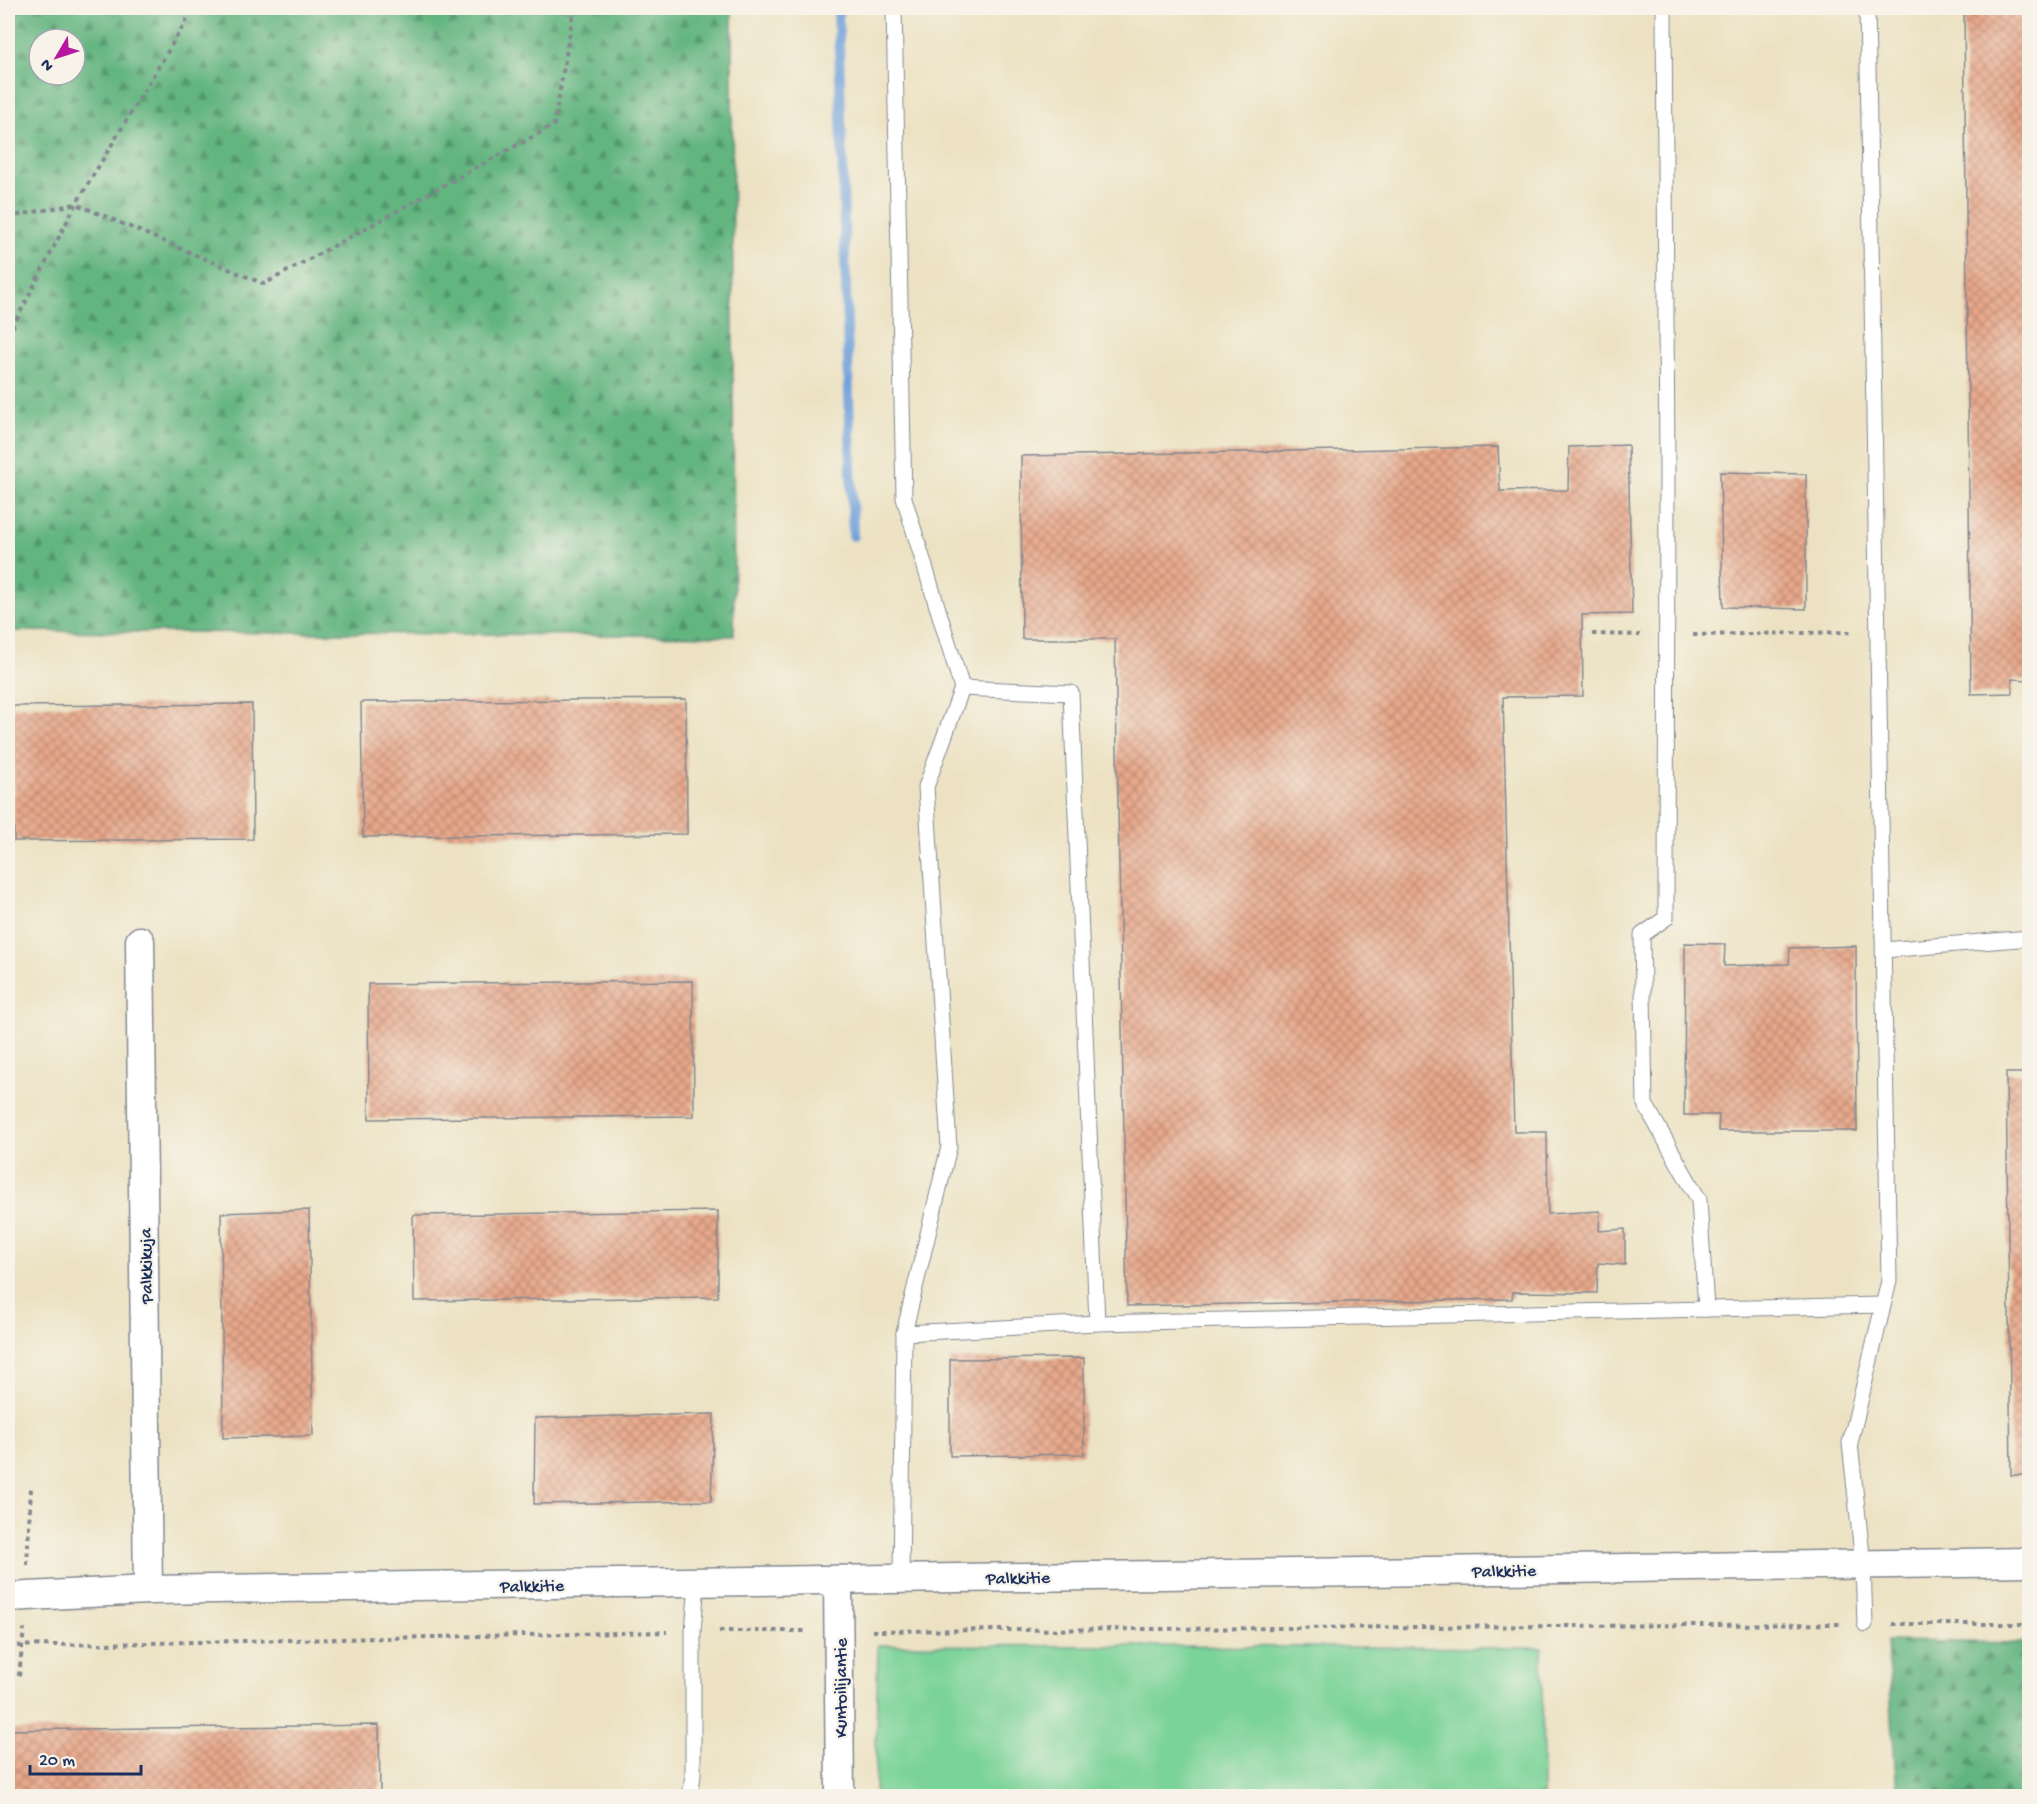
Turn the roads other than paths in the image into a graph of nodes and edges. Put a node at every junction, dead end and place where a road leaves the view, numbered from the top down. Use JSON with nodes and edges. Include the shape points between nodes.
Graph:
{"nodes":[{"id":1,"x":894,"y":8,"type":"edge"},
{"id":2,"x":1664,"y":8,"type":"edge"},
{"id":3,"x":1867,"y":8,"type":"edge"},
{"id":4,"x":962,"y":688,"type":"junction"},
{"id":5,"x":2030,"y":938,"type":"edge"},
{"id":6,"x":140,"y":941,"type":"dead end"},
{"id":7,"x":1884,"y":950,"type":"junction"},
{"id":8,"x":1882,"y":1305,"type":"junction"},
{"id":9,"x":1706,"y":1309,"type":"junction"},
{"id":10,"x":1097,"y":1323,"type":"junction"},
{"id":11,"x":904,"y":1333,"type":"junction"},
{"id":12,"x":2030,"y":1562,"type":"edge"},
{"id":13,"x":1863,"y":1564,"type":"junction"},
{"id":14,"x":901,"y":1579,"type":"junction"},
{"id":15,"x":838,"y":1580,"type":"junction"},
{"id":16,"x":697,"y":1582,"type":"junction"},
{"id":17,"x":148,"y":1590,"type":"junction"},
{"id":18,"x":8,"y":1597,"type":"edge"},
{"id":19,"x":1864,"y":1624,"type":"road end"},
{"id":20,"x":690,"y":1797,"type":"edge"},
{"id":21,"x":840,"y":1797,"type":"edge"}],
"edges":[{"from":1,"to":4,"type":"lane","via":[[904,498]]},
{"from":2,"to":9,"type":"lane","via":[[1666,918],[1642,935],[1645,1104],[1699,1200]]},
{"from":3,"to":7,"type":"lane"},
{"from":4,"to":10,"type":"lane","via":[[1071,693]]},
{"from":4,"to":11,"type":"lane","via":[[926,787],[949,1147]]},
{"from":5,"to":7,"type":"lane"},
{"from":6,"to":17,"type":"street","name":"Palkkikuja"},
{"from":7,"to":8,"type":"lane","via":[[1890,1281]]},
{"from":8,"to":9,"type":"lane"},
{"from":8,"to":13,"type":"lane","via":[[1850,1443]]},
{"from":9,"to":10,"type":"lane"},
{"from":10,"to":11,"type":"lane"},
{"from":11,"to":14,"type":"lane"},
{"from":12,"to":13,"type":"street","name":"Palkkitie"},
{"from":13,"to":14,"type":"street","name":"Palkkitie"},
{"from":13,"to":19,"type":"lane"},
{"from":14,"to":15,"type":"street","name":"Palkkitie"},
{"from":15,"to":16,"type":"street","name":"Palkkitie"},
{"from":15,"to":21,"type":"street","name":"Kuntoilijantie"},
{"from":16,"to":17,"type":"street","name":"Palkkitie"},
{"from":16,"to":20,"type":"lane"},
{"from":17,"to":18,"type":"street","name":"Palkkitie"}]}
